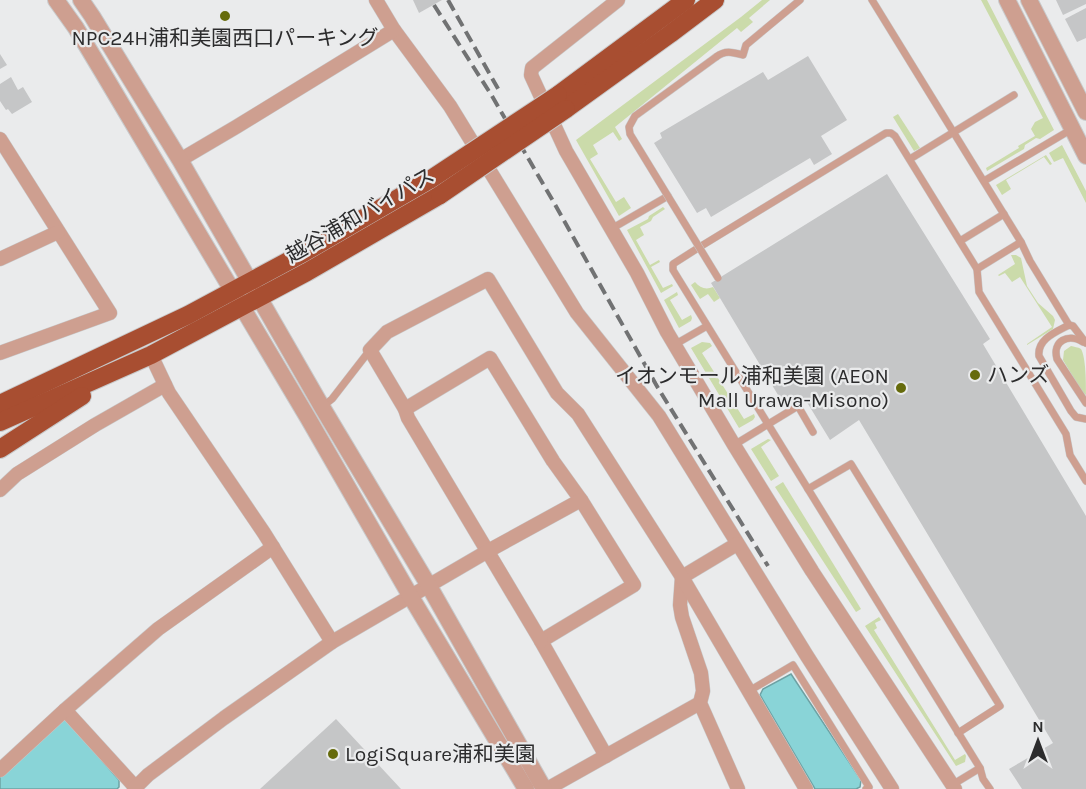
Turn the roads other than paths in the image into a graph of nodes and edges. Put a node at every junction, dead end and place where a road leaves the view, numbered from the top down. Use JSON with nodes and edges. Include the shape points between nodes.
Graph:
{"nodes":[{"id":1,"x":56,"y":0,"type":"edge"},
{"id":2,"x":81,"y":0,"type":"edge"},
{"id":3,"x":376,"y":0,"type":"edge"},
{"id":4,"x":618,"y":0,"type":"edge"},
{"id":5,"x":686,"y":0,"type":"edge"},
{"id":6,"x":715,"y":0,"type":"edge"},
{"id":7,"x":800,"y":0,"type":"edge"},
{"id":8,"x":872,"y":0,"type":"edge"},
{"id":9,"x":1006,"y":0,"type":"edge"},
{"id":10,"x":1029,"y":0,"type":"edge"},
{"id":11,"x":394,"y":30,"type":"junction"},
{"id":12,"x":1014,"y":95,"type":"dead end"},
{"id":13,"x":562,"y":102,"type":"junction"},
{"id":14,"x":1086,"y":112,"type":"edge"},
{"id":15,"x":1072,"y":129,"type":"junction"},
{"id":16,"x":954,"y":133,"type":"junction"},
{"id":17,"x":0,"y":139,"type":"edge"},
{"id":18,"x":1086,"y":156,"type":"edge"},
{"id":19,"x":910,"y":159,"type":"junction"},
{"id":20,"x":180,"y":160,"type":"junction"},
{"id":21,"x":984,"y":182,"type":"junction"},
{"id":22,"x":668,"y":196,"type":"junction"},
{"id":23,"x":1004,"y":214,"type":"junction"},
{"id":24,"x":611,"y":229,"type":"junction"},
{"id":25,"x":58,"y":232,"type":"junction"},
{"id":26,"x":960,"y":241,"type":"junction"},
{"id":27,"x":1021,"y":242,"type":"junction"},
{"id":28,"x":0,"y":259,"type":"edge"},
{"id":29,"x":977,"y":269,"type":"junction"},
{"id":30,"x":718,"y":278,"type":"dead end"},
{"id":31,"x":250,"y":281,"type":"junction"},
{"id":32,"x":231,"y":291,"type":"junction"},
{"id":33,"x":260,"y":297,"type":"junction"},
{"id":34,"x":242,"y":307,"type":"junction"},
{"id":35,"x":1069,"y":325,"type":"junction"},
{"id":36,"x":707,"y":326,"type":"junction"},
{"id":37,"x":1086,"y":344,"type":"edge"},
{"id":38,"x":674,"y":345,"type":"junction"},
{"id":39,"x":370,"y":350,"type":"junction"},
{"id":40,"x":0,"y":353,"type":"edge"},
{"id":41,"x":151,"y":355,"type":"junction"},
{"id":42,"x":96,"y":359,"type":"junction"},
{"id":43,"x":128,"y":365,"type":"junction"},
{"id":44,"x":165,"y":385,"type":"junction"},
{"id":45,"x":0,"y":393,"type":"edge"},
{"id":46,"x":1086,"y":403,"type":"edge"},
{"id":47,"x":0,"y":404,"type":"edge"},
{"id":48,"x":322,"y":407,"type":"junction"},
{"id":49,"x":405,"y":409,"type":"junction"},
{"id":50,"x":1086,"y":419,"type":"edge"},
{"id":51,"x":0,"y":422,"type":"edge"},
{"id":52,"x":768,"y":425,"type":"junction"},
{"id":53,"x":813,"y":432,"type":"dead end"},
{"id":54,"x":734,"y":445,"type":"junction"},
{"id":55,"x":0,"y":449,"type":"edge"},
{"id":56,"x":1086,"y":481,"type":"edge"},
{"id":57,"x":808,"y":489,"type":"junction"},
{"id":58,"x":0,"y":490,"type":"edge"},
{"id":59,"x":581,"y":500,"type":"junction"},
{"id":60,"x":737,"y":544,"type":"junction"},
{"id":61,"x":273,"y":547,"type":"junction"},
{"id":62,"x":488,"y":551,"type":"junction"},
{"id":63,"x":682,"y":577,"type":"junction"},
{"id":64,"x":429,"y":586,"type":"junction"},
{"id":65,"x":411,"y":597,"type":"junction"},
{"id":66,"x":541,"y":641,"type":"junction"},
{"id":67,"x":332,"y":642,"type":"junction"},
{"id":68,"x":749,"y":691,"type":"junction"},
{"id":69,"x":700,"y":703,"type":"junction"},
{"id":70,"x":64,"y":710,"type":"junction"},
{"id":71,"x":958,"y":733,"type":"junction"},
{"id":72,"x":606,"y":756,"type":"junction"},
{"id":73,"x":980,"y":768,"type":"junction"},
{"id":74,"x":0,"y":770,"type":"edge"},
{"id":75,"x":953,"y":787,"type":"edge"},
{"id":76,"x":135,"y":788,"type":"edge"},
{"id":77,"x":526,"y":789,"type":"edge"},
{"id":78,"x":546,"y":789,"type":"edge"},
{"id":79,"x":738,"y":789,"type":"edge"},
{"id":80,"x":806,"y":789,"type":"edge"},
{"id":81,"x":866,"y":789,"type":"edge"},
{"id":82,"x":892,"y":789,"type":"edge"},
{"id":83,"x":990,"y":789,"type":"edge"}],
"edges":[{"from":1,"to":32,"type":"street","via":[[98,64]]},
{"from":2,"to":20,"type":"street"},
{"from":3,"to":11,"type":"street"},
{"from":4,"to":24,"type":"street","via":[[532,68],[531,75],[566,151]]},
{"from":5,"to":13,"type":"highway","name":"越谷浦和バイパス"},
{"from":6,"to":13,"type":"highway","name":"越谷浦和バイパス","via":[[670,34]]},
{"from":7,"to":22,"type":"lane","bridge":true,"via":[[746,45],[742,55],[721,53],[635,116],[630,134]]},
{"from":8,"to":16,"type":"lane"},
{"from":9,"to":15,"type":"street"},
{"from":10,"to":14,"type":"street"},
{"from":11,"to":20,"type":"street"},
{"from":11,"to":60,"type":"street","via":[[450,106],[577,313],[659,416]]},
{"from":12,"to":16,"type":"lane"},
{"from":13,"to":31,"type":"highway","name":"越谷浦和バイパス","bridge":true},
{"from":13,"to":33,"type":"highway","name":"越谷浦和バイパス","bridge":true,"via":[[440,195]]},
{"from":15,"to":18,"type":"street"},
{"from":15,"to":21,"type":"lane"},
{"from":16,"to":19,"type":"lane"},
{"from":16,"to":21,"type":"lane"},
{"from":17,"to":25,"type":"street"},
{"from":19,"to":26,"type":"lane"},
{"from":19,"to":36,"type":"lane","via":[[896,136],[881,135],[676,261],[673,270]]},
{"from":20,"to":31,"type":"street"},
{"from":21,"to":23,"type":"lane"},
{"from":22,"to":24,"type":"lane"},
{"from":22,"to":30,"type":"lane","bridge":true},
{"from":23,"to":26,"type":"lane"},
{"from":23,"to":27,"type":"lane"},
{"from":24,"to":38,"type":"street"},
{"from":25,"to":28,"type":"street"},
{"from":25,"to":40,"type":"street","via":[[110,313]]},
{"from":26,"to":29,"type":"lane"},
{"from":27,"to":29,"type":"lane"},
{"from":27,"to":35,"type":"lane"},
{"from":29,"to":56,"type":"lane","via":[[979,292],[1066,434],[1070,455]]},
{"from":31,"to":32,"type":"highway","name":"越谷浦和バイパス"},
{"from":31,"to":33,"type":"street"},
{"from":32,"to":34,"type":"street"},
{"from":32,"to":42,"type":"highway","name":"越谷浦和バイパス"},
{"from":33,"to":34,"type":"highway","name":"越谷浦和バイパス"},
{"from":33,"to":48,"type":"street"},
{"from":34,"to":41,"type":"highway","name":"越谷浦和バイパス"},
{"from":34,"to":65,"type":"street"},
{"from":35,"to":37,"type":"lane"},
{"from":35,"to":50,"type":"lane","via":[[1044,340],[1038,356],[1071,411]]},
{"from":36,"to":38,"type":"lane"},
{"from":36,"to":52,"type":"lane"},
{"from":37,"to":46,"type":"lane","via":[[1068,337],[1059,343],[1055,353]]},
{"from":38,"to":54,"type":"street"},
{"from":39,"to":48,"type":"lane"},
{"from":39,"to":49,"type":"street"},
{"from":39,"to":63,"type":"street","via":[[387,332],[488,279],[557,393],[578,414]]},
{"from":41,"to":43,"type":"highway","name":"越谷浦和バイパス"},
{"from":41,"to":44,"type":"street"},
{"from":42,"to":45,"type":"highway"},
{"from":42,"to":47,"type":"highway","name":"越谷浦和バイパス"},
{"from":43,"to":51,"type":"highway","name":"越谷浦和バイパス"},
{"from":43,"to":55,"type":"highway"},
{"from":44,"to":58,"type":"street","via":[[17,474]]},
{"from":44,"to":61,"type":"street"},
{"from":48,"to":64,"type":"street"},
{"from":49,"to":59,"type":"street","via":[[490,358]]},
{"from":49,"to":62,"type":"street"},
{"from":52,"to":53,"type":"lane","via":[[798,406]]},
{"from":52,"to":54,"type":"lane"},
{"from":52,"to":57,"type":"lane"},
{"from":54,"to":75,"type":"street"},
{"from":57,"to":71,"type":"lane"},
{"from":57,"to":71,"type":"lane","via":[[851,464],[1000,706]]},
{"from":59,"to":62,"type":"street"},
{"from":59,"to":66,"type":"street","via":[[634,585]]},
{"from":60,"to":63,"type":"street"},
{"from":60,"to":82,"type":"street"},
{"from":61,"to":67,"type":"street"},
{"from":61,"to":70,"type":"street","via":[[158,629]]},
{"from":62,"to":64,"type":"street"},
{"from":62,"to":66,"type":"street"},
{"from":63,"to":68,"type":"street"},
{"from":63,"to":69,"type":"street","via":[[680,605],[701,673],[704,691]]},
{"from":64,"to":65,"type":"street"},
{"from":64,"to":78,"type":"street"},
{"from":65,"to":67,"type":"street"},
{"from":65,"to":77,"type":"street"},
{"from":66,"to":72,"type":"street"},
{"from":67,"to":76,"type":"street","via":[[224,718]]},
{"from":68,"to":80,"type":"street"},
{"from":68,"to":81,"type":"lane","via":[[793,665],[869,787]]},
{"from":69,"to":72,"type":"street"},
{"from":69,"to":79,"type":"street"},
{"from":70,"to":74,"type":"street"},
{"from":70,"to":76,"type":"street"},
{"from":71,"to":73,"type":"lane"},
{"from":72,"to":78,"type":"street"},
{"from":73,"to":75,"type":"lane"},
{"from":73,"to":83,"type":"lane"}]}
